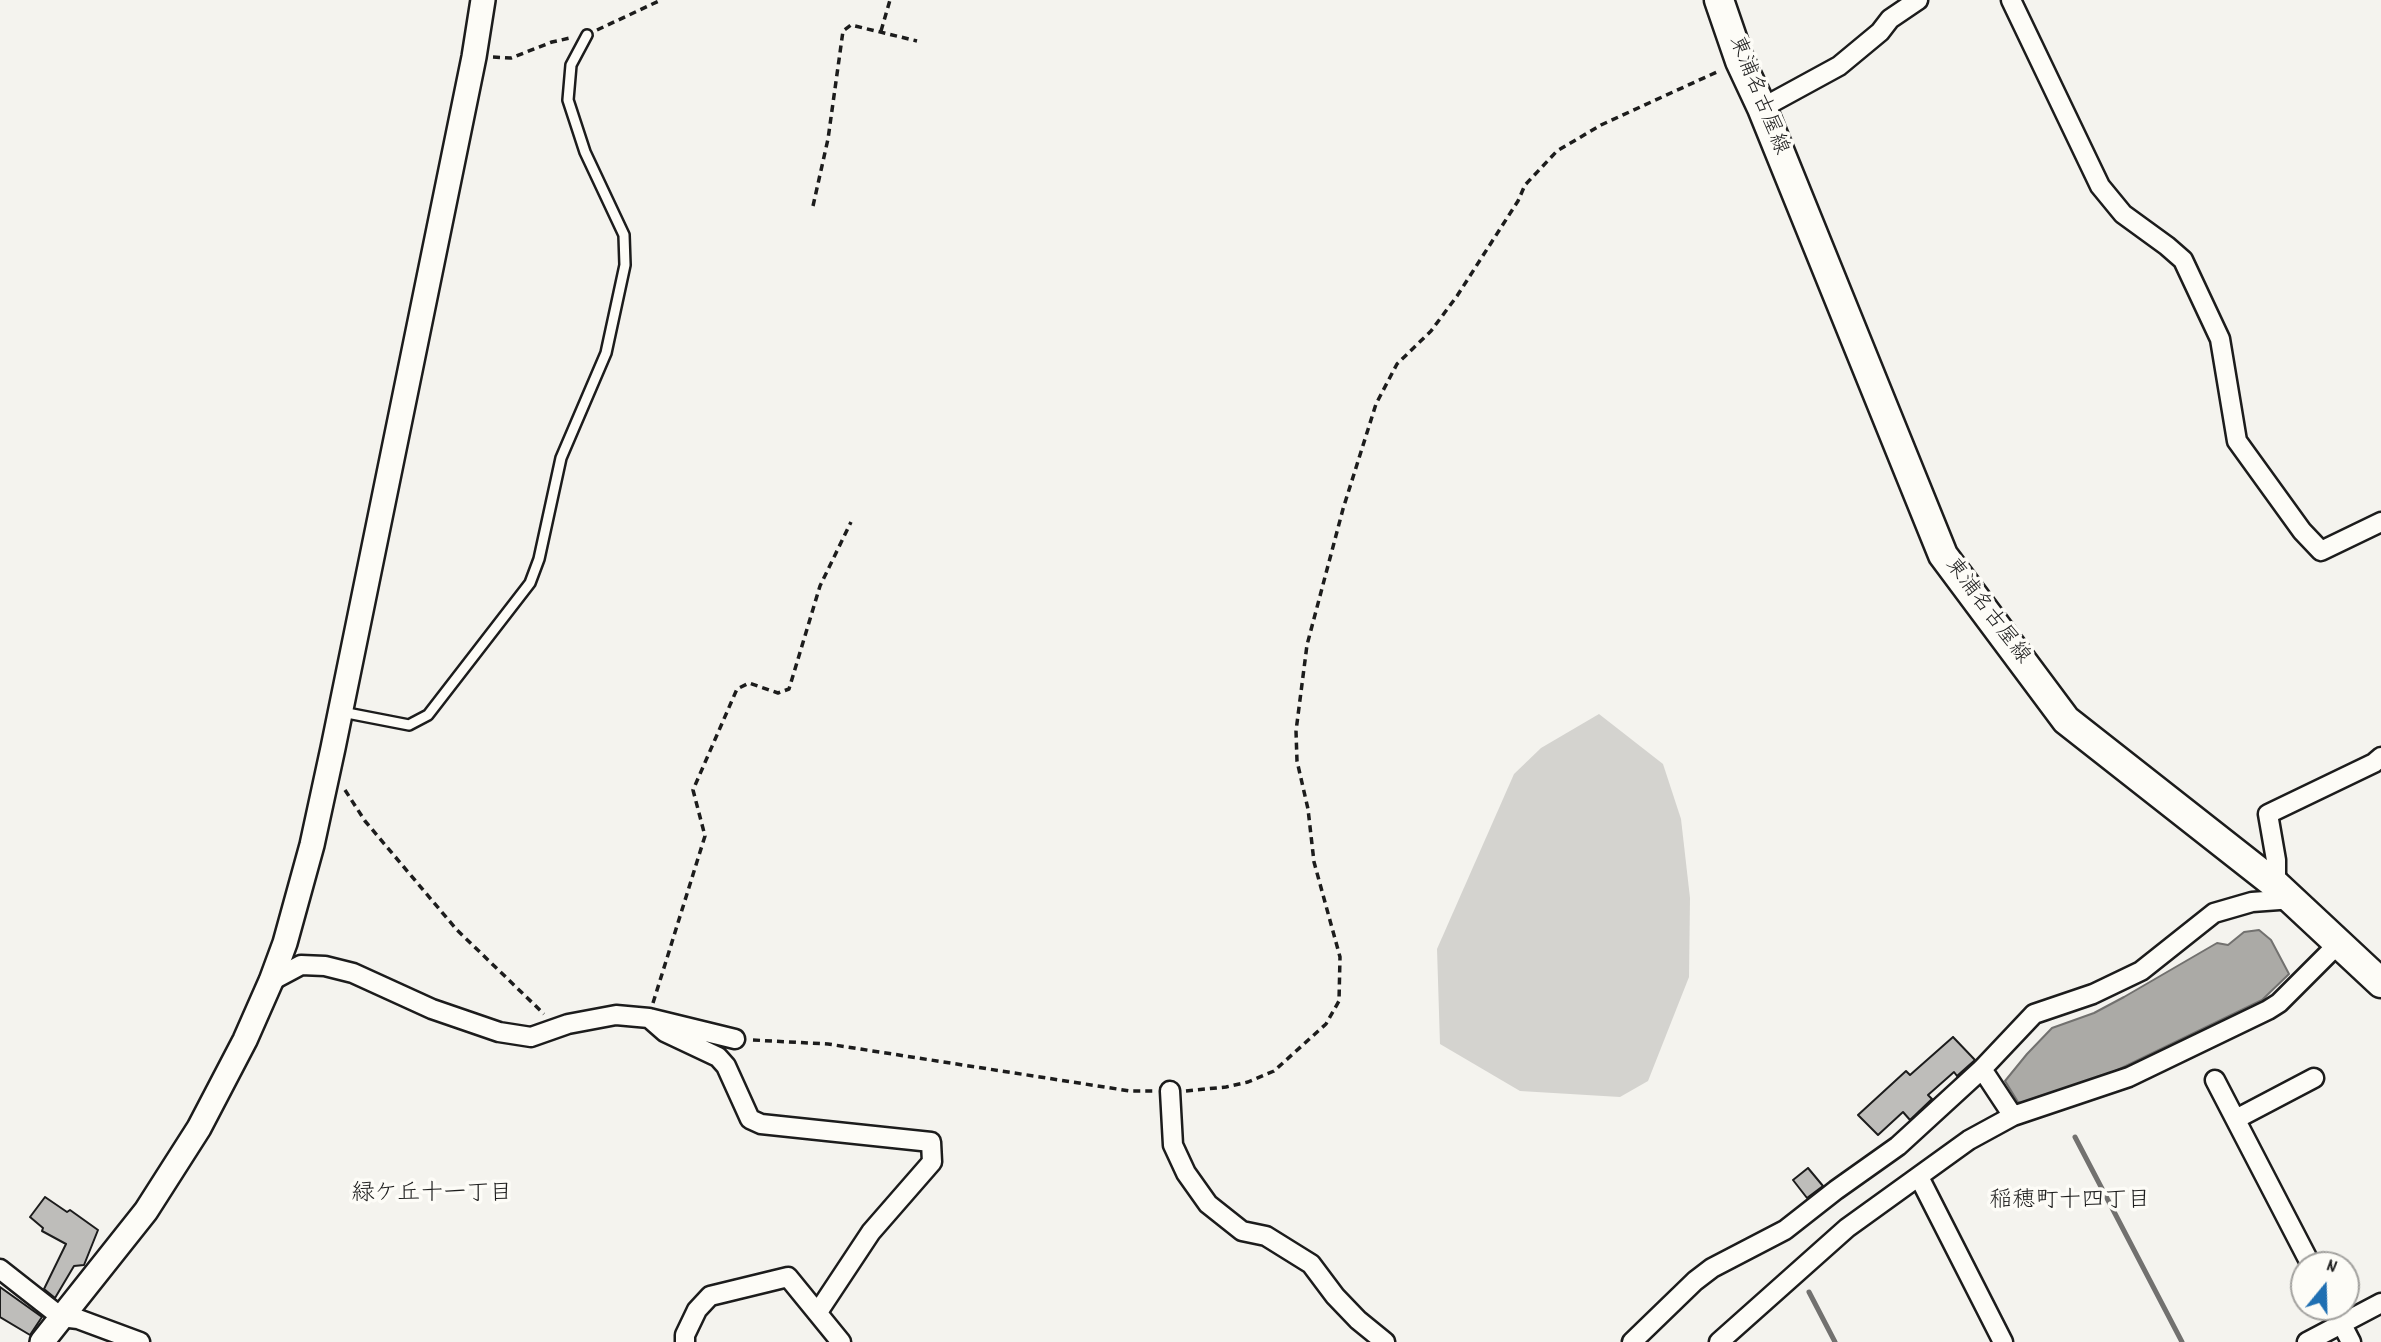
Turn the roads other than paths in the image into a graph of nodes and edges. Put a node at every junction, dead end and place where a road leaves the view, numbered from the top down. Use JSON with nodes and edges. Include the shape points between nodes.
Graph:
{"nodes":[{"id":1,"x":483,"y":0,"type":"edge"},
{"id":2,"x":1719,"y":0,"type":"edge"},
{"id":3,"x":1919,"y":0,"type":"edge"},
{"id":4,"x":2011,"y":0,"type":"edge"},
{"id":5,"x":587,"y":35,"type":"dead end"},
{"id":6,"x":1762,"y":108,"type":"junction"},
{"id":7,"x":2381,"y":522,"type":"edge"},
{"id":8,"x":341,"y":712,"type":"junction"},
{"id":9,"x":2381,"y":757,"type":"edge"},
{"id":10,"x":2284,"y":892,"type":"junction"},
{"id":11,"x":2338,"y":944,"type":"junction"},
{"id":12,"x":271,"y":981,"type":"junction"},
{"id":13,"x":2381,"y":983,"type":"edge"},
{"id":14,"x":649,"y":1018,"type":"junction"},
{"id":15,"x":735,"y":1039,"type":"road end"},
{"id":16,"x":1982,"y":1069,"type":"junction"},
{"id":17,"x":2314,"y":1078,"type":"dead end"},
{"id":18,"x":2215,"y":1080,"type":"dead end"},
{"id":19,"x":1170,"y":1091,"type":"road end"},
{"id":20,"x":2013,"y":1115,"type":"junction"},
{"id":21,"x":2236,"y":1119,"type":"junction"},
{"id":22,"x":1919,"y":1177,"type":"junction"},
{"id":23,"x":2304,"y":1251,"type":"edge"},
{"id":24,"x":0,"y":1269,"type":"edge"},
{"id":25,"x":2381,"y":1303,"type":"edge"},
{"id":26,"x":818,"y":1312,"type":"junction"},
{"id":27,"x":61,"y":1317,"type":"junction"},
{"id":28,"x":2340,"y":1321,"type":"edge"},
{"id":29,"x":2342,"y":1324,"type":"junction"},
{"id":30,"x":42,"y":1342,"type":"edge"},
{"id":31,"x":140,"y":1342,"type":"edge"},
{"id":32,"x":685,"y":1342,"type":"edge"},
{"id":33,"x":841,"y":1342,"type":"edge"},
{"id":34,"x":1385,"y":1342,"type":"edge"},
{"id":35,"x":1632,"y":1342,"type":"edge"},
{"id":36,"x":1719,"y":1342,"type":"edge"},
{"id":37,"x":2003,"y":1342,"type":"edge"},
{"id":38,"x":2307,"y":1342,"type":"edge"},
{"id":39,"x":2351,"y":1342,"type":"edge"}],
"edges":[{"from":1,"to":8,"type":"street"},
{"from":2,"to":6,"type":"main road","name":"東浦名古屋線"},
{"from":3,"to":6,"type":"street","via":[[1890,19],[1839,66]]},
{"from":4,"to":7,"type":"street","via":[[2100,186],[2123,214],[2183,260],[2220,339],[2237,441],[2321,551]]},
{"from":5,"to":8,"type":"lane","via":[[571,65],[568,100],[585,152],[624,235],[625,265],[606,353],[562,458],[530,583],[428,715],[409,724]]},
{"from":6,"to":10,"type":"main road","name":"東浦名古屋線","via":[[1943,555],[2066,720]]},
{"from":8,"to":12,"type":"street","via":[[313,845]]},
{"from":9,"to":10,"type":"street","via":[[2268,814]]},
{"from":10,"to":11,"type":"main road","name":"東浦名古屋線"},
{"from":10,"to":16,"type":"street","via":[[2214,913],[2141,971],[2034,1014]]},
{"from":11,"to":13,"type":"main road","name":"東浦名古屋線"},
{"from":11,"to":20,"type":"street","via":[[2268,1010],[2112,1085]]},
{"from":12,"to":14,"type":"street","via":[[301,965],[325,966],[353,973],[432,1009],[499,1032],[531,1037],[616,1015]]},
{"from":12,"to":27,"type":"street","via":[[199,1128],[146,1211]]},
{"from":14,"to":15,"type":"street"},
{"from":14,"to":26,"type":"street","via":[[665,1032],[718,1057],[750,1119],[761,1124],[932,1142],[932,1162],[871,1232]]},
{"from":16,"to":20,"type":"street"},
{"from":16,"to":35,"type":"street","via":[[1898,1146],[1785,1230],[1695,1281]]},
{"from":17,"to":21,"type":"street"},
{"from":18,"to":21,"type":"street"},
{"from":19,"to":34,"type":"street","via":[[1172,1145],[1208,1204],[1241,1231],[1266,1236],[1311,1264],[1335,1296]]},
{"from":20,"to":22,"type":"street"},
{"from":21,"to":23,"type":"street"},
{"from":22,"to":36,"type":"street","via":[[1847,1228]]},
{"from":22,"to":37,"type":"street"},
{"from":24,"to":27,"type":"street"},
{"from":25,"to":29,"type":"street"},
{"from":26,"to":32,"type":"street","via":[[788,1278],[739,1287],[702,1303]]},
{"from":26,"to":33,"type":"street"},
{"from":27,"to":30,"type":"street"},
{"from":27,"to":31,"type":"street"},
{"from":28,"to":29,"type":"street"},
{"from":29,"to":38,"type":"street"},
{"from":29,"to":39,"type":"street"}]}
